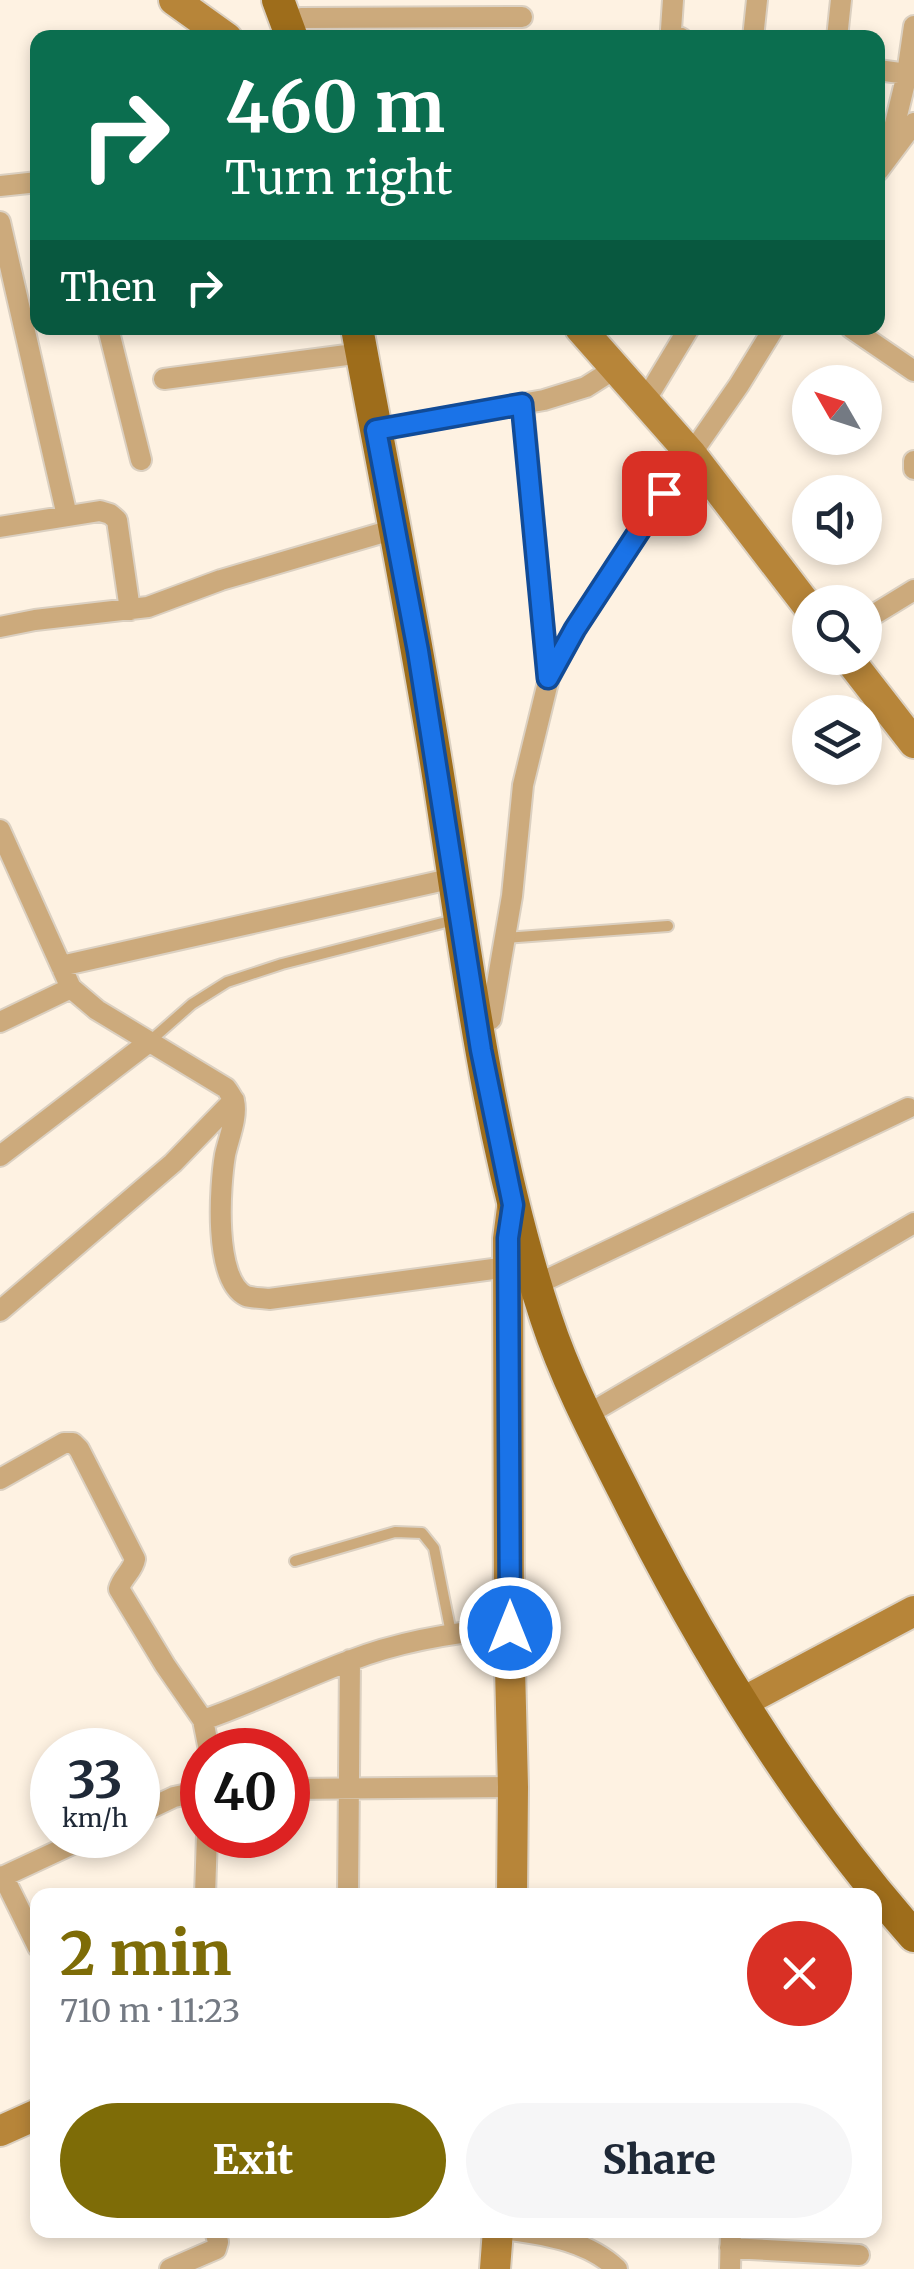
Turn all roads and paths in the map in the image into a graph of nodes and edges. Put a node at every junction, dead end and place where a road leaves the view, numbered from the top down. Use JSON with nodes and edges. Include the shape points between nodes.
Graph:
{"nodes":[{"id":1,"x":174,"y":0,"type":"edge"},
{"id":2,"x":673,"y":0,"type":"edge"},
{"id":3,"x":758,"y":0,"type":"edge"},
{"id":4,"x":841,"y":0,"type":"edge"},
{"id":5,"x":522,"y":17,"type":"dead end"},
{"id":6,"x":295,"y":19,"type":"edge"},
{"id":7,"x":914,"y":26,"type":"edge"},
{"id":8,"x":216,"y":30,"type":"edge"},
{"id":9,"x":671,"y":30,"type":"edge"},
{"id":10,"x":754,"y":30,"type":"edge"},
{"id":11,"x":838,"y":30,"type":"edge"},
{"id":12,"x":885,"y":71,"type":"edge"},
{"id":13,"x":907,"y":74,"type":"junction"},
{"id":14,"x":914,"y":123,"type":"edge"},
{"id":15,"x":885,"y":153,"type":"edge"},
{"id":16,"x":885,"y":160,"type":"edge"},
{"id":17,"x":30,"y":183,"type":"edge"},
{"id":18,"x":0,"y":186,"type":"edge"},
{"id":19,"x":0,"y":222,"type":"edge"},
{"id":20,"x":110,"y":335,"type":"edge"},
{"id":21,"x":590,"y":335,"type":"edge"},
{"id":22,"x":685,"y":335,"type":"edge"},
{"id":23,"x":769,"y":335,"type":"edge"},
{"id":24,"x":863,"y":335,"type":"edge"},
{"id":25,"x":364,"y":336,"type":"edge"},
{"id":26,"x":910,"y":361,"type":"edge"},
{"id":27,"x":616,"y":368,"type":"junction"},
{"id":28,"x":164,"y":380,"type":"dead end"},
{"id":29,"x":645,"y":401,"type":"junction"},
{"id":30,"x":522,"y":404,"type":"junction"},
{"id":31,"x":384,"y":429,"type":"junction"},
{"id":32,"x":692,"y":455,"type":"junction"},
{"id":33,"x":141,"y":460,"type":"dead end"},
{"id":34,"x":914,"y":461,"type":"edge"},
{"id":35,"x":914,"y":469,"type":"edge"},
{"id":36,"x":67,"y":516,"type":"junction"},
{"id":37,"x":0,"y":528,"type":"edge"},
{"id":38,"x":395,"y":529,"type":"junction"},
{"id":39,"x":792,"y":585,"type":"edge"},
{"id":40,"x":914,"y":590,"type":"edge"},
{"id":41,"x":130,"y":610,"type":"junction"},
{"id":42,"x":882,"y":610,"type":"edge"},
{"id":43,"x":0,"y":627,"type":"edge"},
{"id":44,"x":423,"y":645,"type":"junction"},
{"id":45,"x":861,"y":675,"type":"edge"},
{"id":46,"x":548,"y":678,"type":"junction"},
{"id":47,"x":914,"y":744,"type":"edge"},
{"id":48,"x":0,"y":830,"type":"edge"},
{"id":49,"x":6,"y":866,"type":"edge"},
{"id":50,"x":454,"y":878,"type":"junction"},
{"id":51,"x":460,"y":918,"type":"junction"},
{"id":52,"x":668,"y":926,"type":"dead end"},
{"id":53,"x":504,"y":938,"type":"junction"},
{"id":54,"x":61,"y":966,"type":"junction"},
{"id":55,"x":70,"y":988,"type":"junction"},
{"id":56,"x":491,"y":1019,"type":"junction"},
{"id":57,"x":0,"y":1022,"type":"edge"},
{"id":58,"x":149,"y":1042,"type":"junction"},
{"id":59,"x":234,"y":1100,"type":"junction"},
{"id":60,"x":908,"y":1108,"type":"dead end"},
{"id":61,"x":0,"y":1156,"type":"edge"},
{"id":62,"x":517,"y":1198,"type":"junction"},
{"id":63,"x":914,"y":1223,"type":"edge"},
{"id":64,"x":508,"y":1267,"type":"junction"},
{"id":65,"x":546,"y":1280,"type":"junction"},
{"id":66,"x":0,"y":1311,"type":"edge"},
{"id":67,"x":598,"y":1408,"type":"junction"},
{"id":68,"x":0,"y":1479,"type":"edge"},
{"id":69,"x":295,"y":1560,"type":"dead end"},
{"id":70,"x":914,"y":1611,"type":"edge"},
{"id":71,"x":510,"y":1628,"type":"junction"},
{"id":72,"x":452,"y":1634,"type":"junction"},
{"id":73,"x":350,"y":1660,"type":"junction"},
{"id":74,"x":756,"y":1695,"type":"junction"},
{"id":75,"x":204,"y":1720,"type":"junction"},
{"id":76,"x":205,"y":1728,"type":"edge"},
{"id":77,"x":513,"y":1788,"type":"junction"},
{"id":78,"x":310,"y":1789,"type":"edge"},
{"id":79,"x":347,"y":1790,"type":"junction"},
{"id":80,"x":43,"y":1858,"type":"edge"},
{"id":81,"x":206,"y":1858,"type":"edge"},
{"id":82,"x":2,"y":1877,"type":"edge"},
{"id":83,"x":204,"y":1888,"type":"edge"},
{"id":84,"x":348,"y":1888,"type":"edge"},
{"id":85,"x":512,"y":1888,"type":"edge"},
{"id":86,"x":875,"y":1888,"type":"edge"},
{"id":87,"x":882,"y":1897,"type":"edge"},
{"id":88,"x":914,"y":1914,"type":"edge"},
{"id":89,"x":30,"y":1931,"type":"edge"},
{"id":90,"x":914,"y":1936,"type":"edge"},
{"id":91,"x":30,"y":2118,"type":"edge"},
{"id":92,"x":0,"y":2131,"type":"edge"},
{"id":93,"x":217,"y":2238,"type":"edge"},
{"id":94,"x":497,"y":2238,"type":"edge"},
{"id":95,"x":555,"y":2238,"type":"edge"},
{"id":96,"x":730,"y":2249,"type":"edge"},
{"id":97,"x":860,"y":2255,"type":"dead end"},
{"id":98,"x":170,"y":2269,"type":"edge"},
{"id":99,"x":495,"y":2269,"type":"edge"},
{"id":100,"x":617,"y":2269,"type":"edge"}],
"edges":[{"from":1,"to":8,"type":"street"},
{"from":2,"to":9,"type":"street"},
{"from":3,"to":10,"type":"street"},
{"from":4,"to":11,"type":"street"},
{"from":5,"to":6,"type":"street"},
{"from":7,"to":13,"type":"street"},
{"from":12,"to":13,"type":"street"},
{"from":13,"to":15,"type":"street"},
{"from":14,"to":16,"type":"street"},
{"from":17,"to":18,"type":"street"},
{"from":19,"to":36,"type":"street"},
{"from":20,"to":33,"type":"street"},
{"from":21,"to":27,"type":"street"},
{"from":22,"to":29,"type":"street"},
{"from":23,"to":32,"type":"street"},
{"from":24,"to":26,"type":"street"},
{"from":25,"to":28,"type":"street"},
{"from":25,"to":31,"type":"main road"},
{"from":27,"to":29,"type":"street"},
{"from":27,"to":30,"type":"street","via":[[569,394]]},
{"from":29,"to":32,"type":"street"},
{"from":30,"to":31,"type":"street"},
{"from":30,"to":46,"type":"street"},
{"from":31,"to":38,"type":"main road"},
{"from":31,"to":44,"type":"main road"},
{"from":32,"to":39,"type":"street"},
{"from":32,"to":46,"type":"street"},
{"from":34,"to":35,"type":"street"},
{"from":36,"to":37,"type":"street"},
{"from":36,"to":41,"type":"street","via":[[100,512],[116,520]]},
{"from":38,"to":41,"type":"street"},
{"from":38,"to":44,"type":"main road"},
{"from":40,"to":42,"type":"street"},
{"from":41,"to":43,"type":"street"},
{"from":44,"to":50,"type":"main road"},
{"from":44,"to":56,"type":"main road"},
{"from":45,"to":47,"type":"street"},
{"from":46,"to":53,"type":"street","via":[[522,786]]},
{"from":48,"to":49,"type":"street"},
{"from":49,"to":54,"type":"street"},
{"from":50,"to":51,"type":"main road"},
{"from":50,"to":54,"type":"street"},
{"from":51,"to":58,"type":"lane","via":[[227,982]]},
{"from":51,"to":62,"type":"main road","via":[[481,1050]]},
{"from":52,"to":53,"type":"lane"},
{"from":53,"to":56,"type":"street"},
{"from":54,"to":55,"type":"street"},
{"from":55,"to":57,"type":"street"},
{"from":55,"to":58,"type":"street"},
{"from":56,"to":62,"type":"main road"},
{"from":58,"to":59,"type":"street","via":[[226,1088]]},
{"from":58,"to":61,"type":"street"},
{"from":59,"to":64,"type":"street","via":[[221,1220],[224,1263],[246,1296],[269,1299]]},
{"from":59,"to":66,"type":"street","via":[[172,1163]]},
{"from":60,"to":65,"type":"street"},
{"from":62,"to":64,"type":"street"},
{"from":62,"to":65,"type":"main road"},
{"from":62,"to":86,"type":"main road","via":[[548,1323],[642,1528],[754,1724]]},
{"from":63,"to":67,"type":"street"},
{"from":64,"to":71,"type":"street"},
{"from":65,"to":67,"type":"main road"},
{"from":67,"to":74,"type":"main road"},
{"from":68,"to":75,"type":"street","via":[[64,1443],[79,1449],[135,1558],[118,1589]]},
{"from":69,"to":72,"type":"lane","via":[[396,1532],[422,1533],[434,1548]]},
{"from":70,"to":74,"type":"street"},
{"from":71,"to":72,"type":"street"},
{"from":71,"to":77,"type":"street"},
{"from":72,"to":73,"type":"street"},
{"from":73,"to":75,"type":"street"},
{"from":73,"to":79,"type":"street"},
{"from":74,"to":88,"type":"main road","via":[[849,1833]]},
{"from":75,"to":76,"type":"street"},
{"from":77,"to":79,"type":"street"},
{"from":77,"to":85,"type":"street"},
{"from":78,"to":79,"type":"street"},
{"from":79,"to":84,"type":"street"},
{"from":80,"to":82,"type":"street"},
{"from":81,"to":83,"type":"street"},
{"from":82,"to":89,"type":"street"},
{"from":87,"to":90,"type":"main road"},
{"from":91,"to":92,"type":"street"},
{"from":93,"to":98,"type":"street","via":[[216,2248]]},
{"from":94,"to":99,"type":"street"},
{"from":95,"to":100,"type":"street","via":[[589,2249]]},
{"from":96,"to":97,"type":"street"}]}
